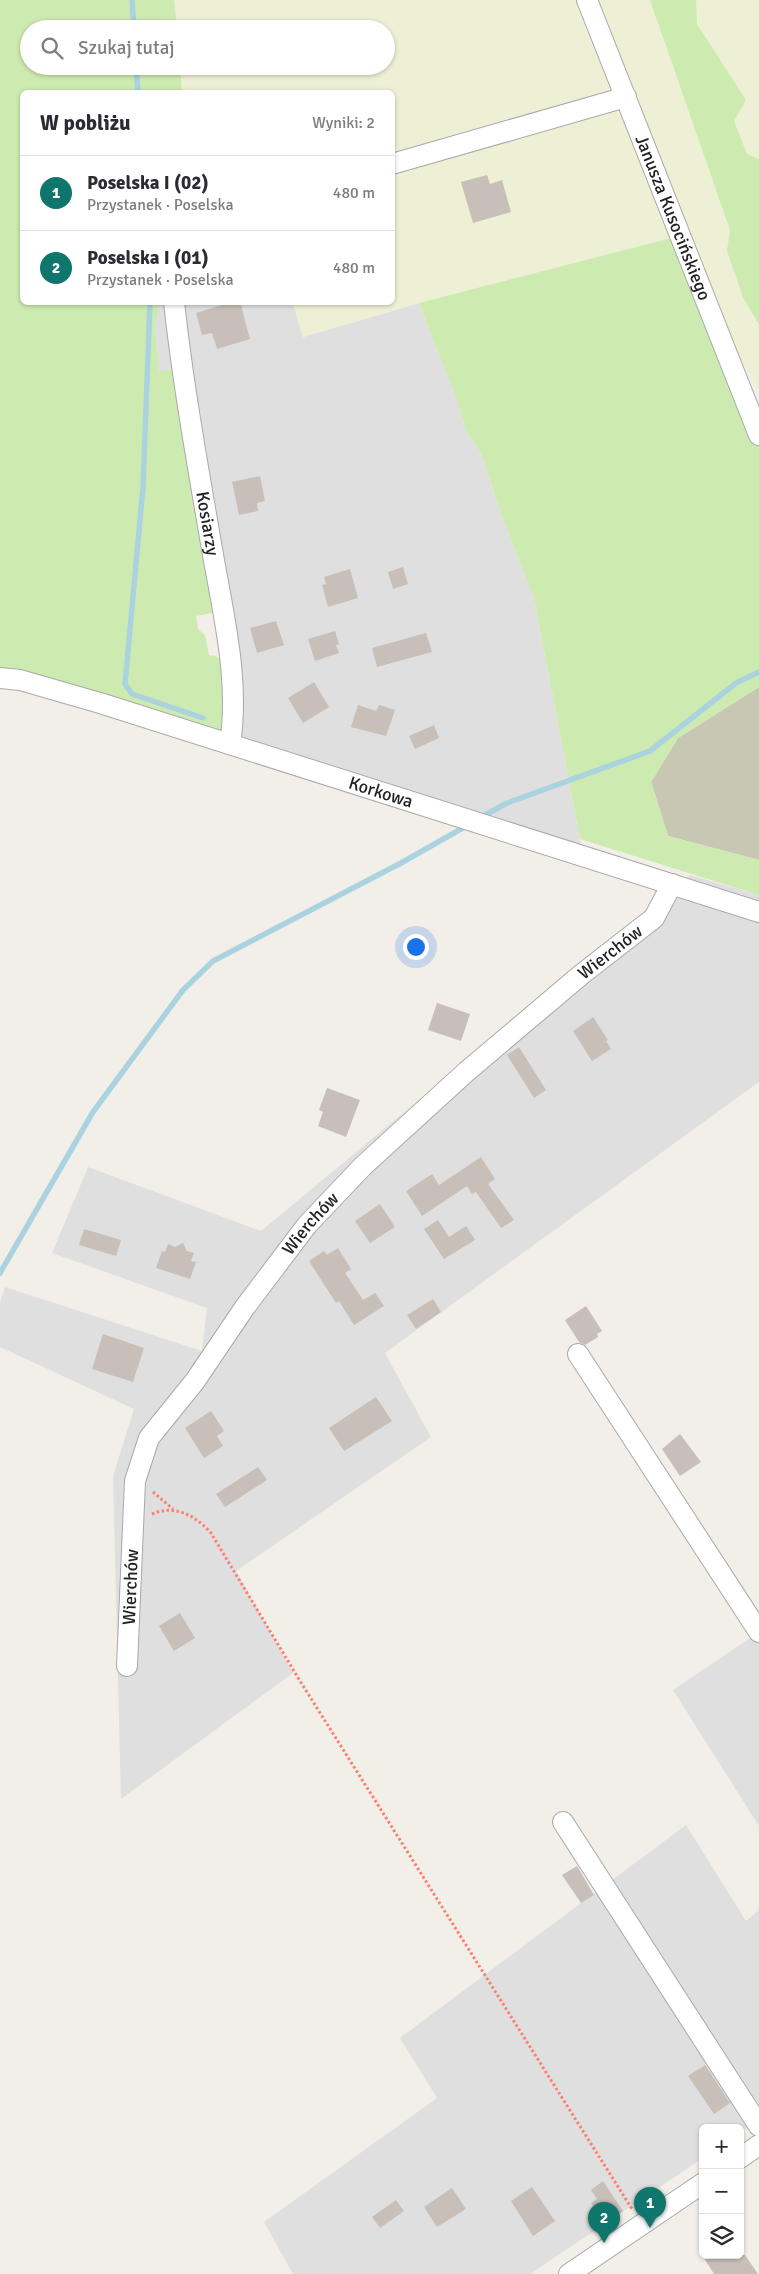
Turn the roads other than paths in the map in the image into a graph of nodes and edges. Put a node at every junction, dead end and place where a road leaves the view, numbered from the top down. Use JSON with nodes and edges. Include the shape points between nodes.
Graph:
{"nodes":[{"id":1,"x":587,"y":0,"type":"edge"},
{"id":2,"x":626,"y":97,"type":"junction"},
{"id":3,"x":395,"y":163,"type":"edge"},
{"id":4,"x":174,"y":305,"type":"edge"},
{"id":5,"x":759,"y":435,"type":"edge"},
{"id":6,"x":0,"y":678,"type":"edge"},
{"id":7,"x":230,"y":744,"type":"junction"},
{"id":8,"x":672,"y":884,"type":"junction"},
{"id":9,"x":759,"y":912,"type":"edge"},
{"id":10,"x":578,"y":1354,"type":"dead end"},
{"id":11,"x":759,"y":1632,"type":"edge"},
{"id":12,"x":127,"y":1666,"type":"dead end"},
{"id":13,"x":564,"y":1822,"type":"dead end"},
{"id":14,"x":759,"y":2126,"type":"edge"},
{"id":15,"x":759,"y":2145,"type":"edge"},
{"id":16,"x":744,"y":2155,"type":"edge"},
{"id":17,"x":699,"y":2186,"type":"edge"},
{"id":18,"x":569,"y":2274,"type":"edge"}],
"edges":[{"from":1,"to":2,"type":"street","name":"Janusza Kusocińskiego"},
{"from":2,"to":3,"type":"street"},
{"from":2,"to":5,"type":"street","name":"Janusza Kusocińskiego"},
{"from":4,"to":7,"type":"street","name":"Kosiarzy","via":[[182,378],[228,638],[234,688]]},
{"from":6,"to":7,"type":"street","name":"Korkowa","via":[[20,680]]},
{"from":7,"to":8,"type":"street","name":"Korkowa"},
{"from":8,"to":9,"type":"street","name":"Korkowa"},
{"from":8,"to":12,"type":"street","name":"Wierchów","via":[[654,918],[466,1072],[363,1166],[307,1225],[150,1438],[135,1481]]},
{"from":10,"to":11,"type":"street"},
{"from":13,"to":14,"type":"street"},
{"from":15,"to":16,"type":"street"},
{"from":17,"to":18,"type":"street"}]}
